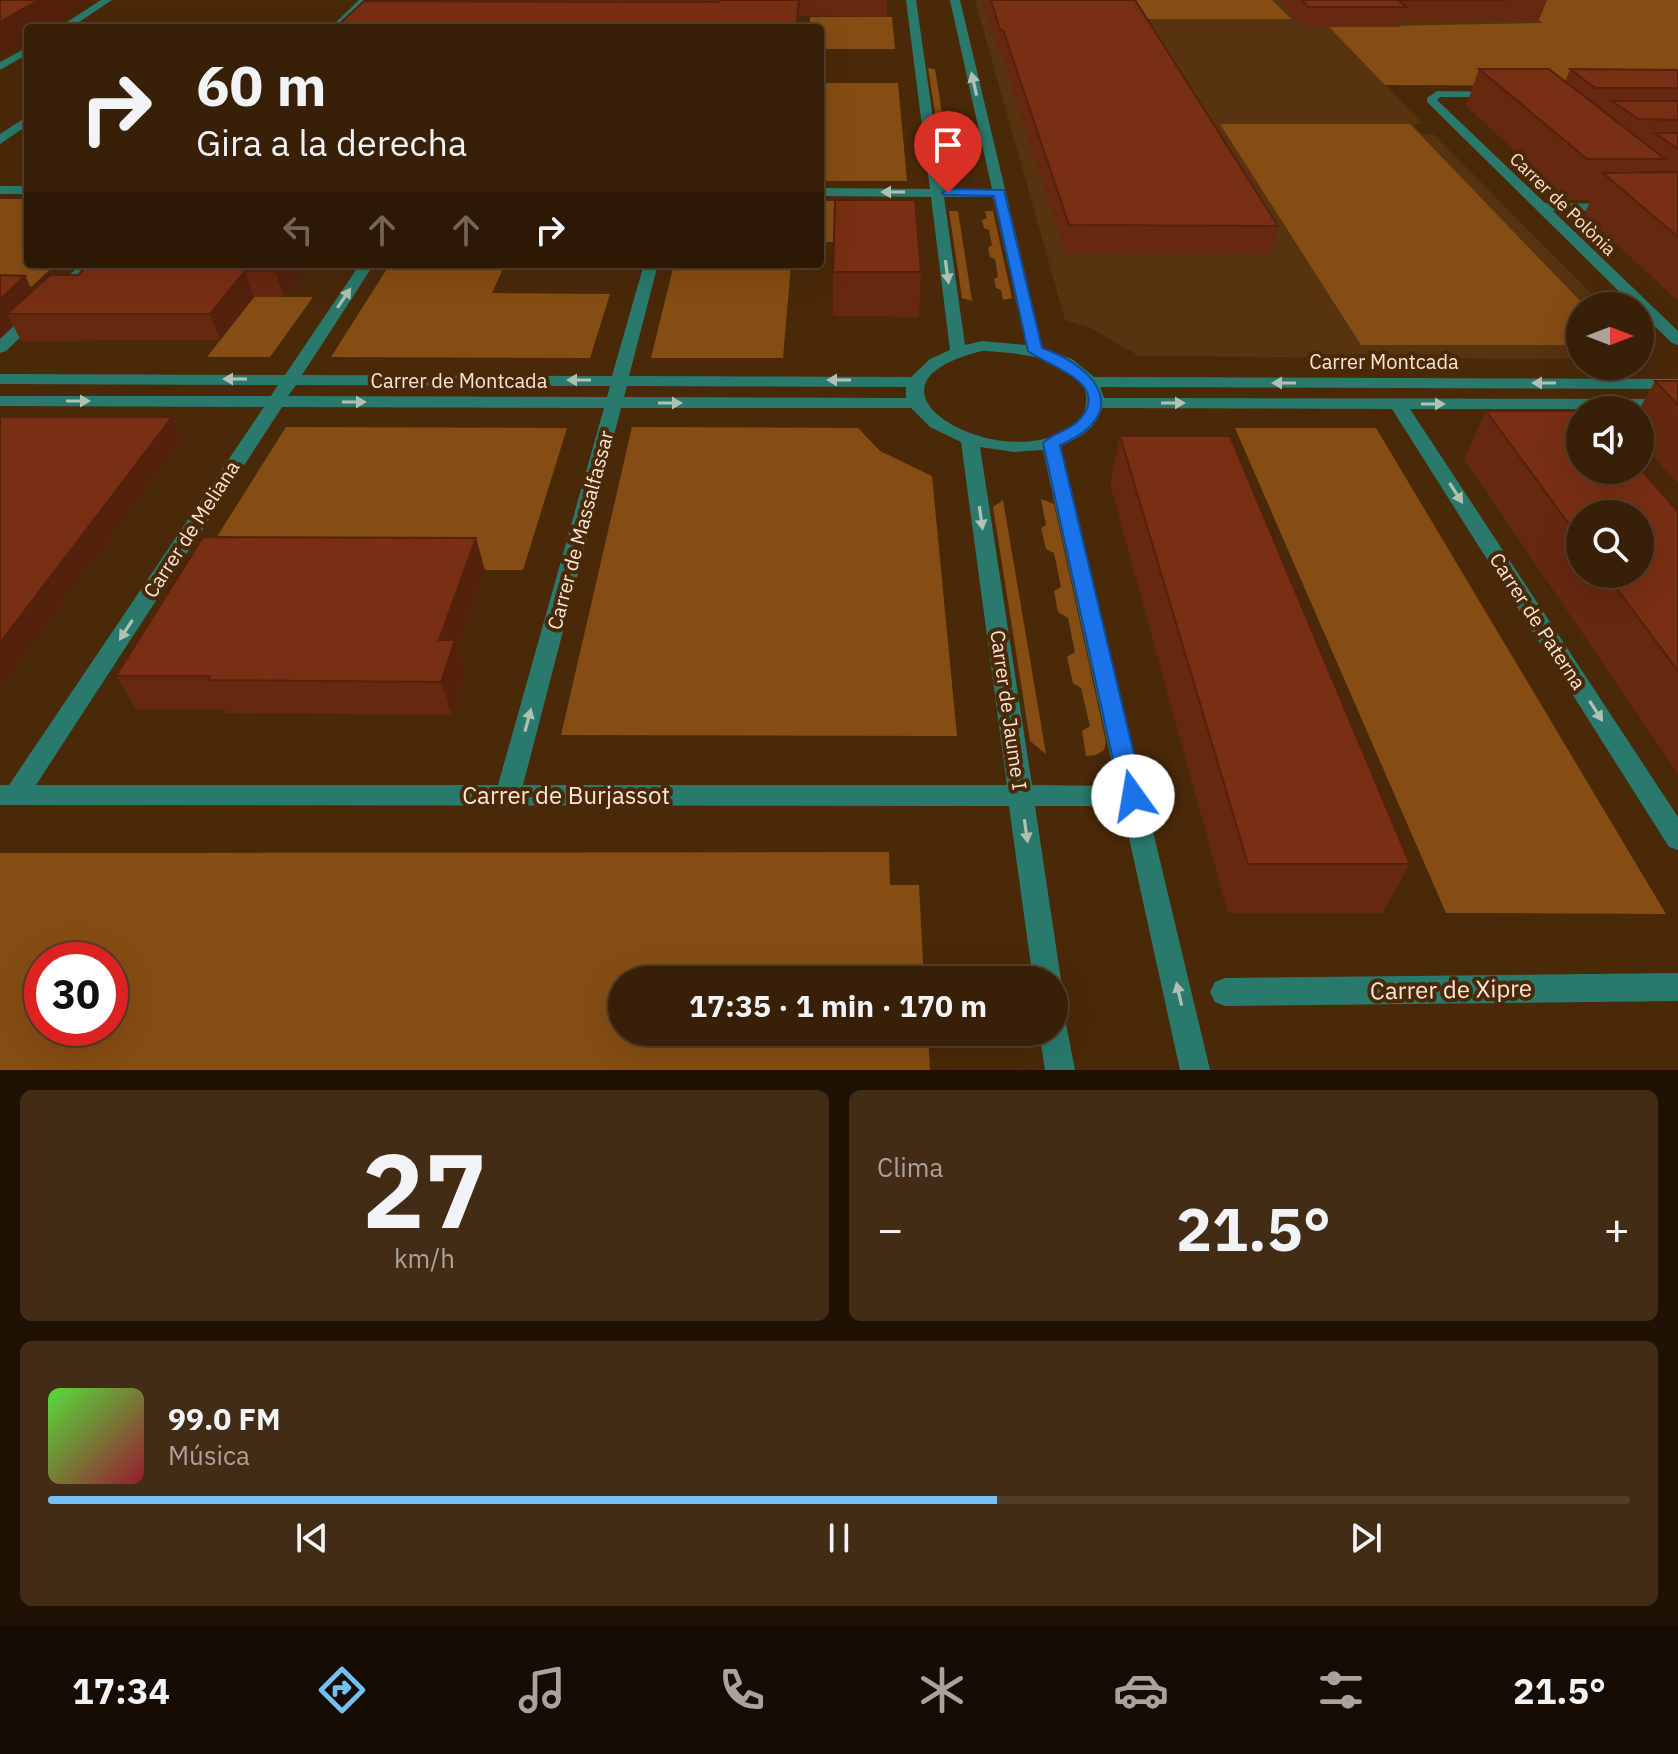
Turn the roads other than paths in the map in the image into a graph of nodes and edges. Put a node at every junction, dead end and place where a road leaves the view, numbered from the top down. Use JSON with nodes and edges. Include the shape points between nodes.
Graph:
{"nodes":[{"id":1,"x":107,"y":0,"type":"edge"},
{"id":2,"x":364,"y":0,"type":"edge"},
{"id":3,"x":911,"y":0,"type":"edge"},
{"id":4,"x":955,"y":0,"type":"edge"},
{"id":5,"x":349,"y":14,"type":"junction"},
{"id":6,"x":366,"y":14,"type":"edge"},
{"id":7,"x":69,"y":24,"type":"edge"},
{"id":8,"x":339,"y":24,"type":"edge"},
{"id":9,"x":24,"y":52,"type":"edge"},
{"id":10,"x":0,"y":67,"type":"edge"},
{"id":11,"x":1509,"y":94,"type":"edge"},
{"id":12,"x":24,"y":123,"type":"edge"},
{"id":13,"x":0,"y":140,"type":"edge"},
{"id":14,"x":0,"y":190,"type":"edge"},
{"id":15,"x":24,"y":190,"type":"edge"},
{"id":16,"x":824,"y":192,"type":"edge"},
{"id":17,"x":936,"y":192,"type":"junction"},
{"id":18,"x":999,"y":193,"type":"junction"},
{"id":19,"x":1540,"y":207,"type":"junction"},
{"id":20,"x":1634,"y":207,"type":"edge"},
{"id":21,"x":85,"y":268,"type":"edge"},
{"id":22,"x":364,"y":268,"type":"edge"},
{"id":23,"x":650,"y":268,"type":"edge"},
{"id":24,"x":1678,"y":340,"type":"edge"},
{"id":25,"x":0,"y":348,"type":"edge"},
{"id":26,"x":958,"y":350,"type":"junction"},
{"id":27,"x":1035,"y":351,"type":"junction"},
{"id":28,"x":0,"y":379,"type":"edge"},
{"id":29,"x":290,"y":379,"type":"junction"},
{"id":30,"x":620,"y":380,"type":"junction"},
{"id":31,"x":917,"y":382,"type":"junction"},
{"id":32,"x":1089,"y":382,"type":"junction"},
{"id":33,"x":1678,"y":384,"type":"edge"},
{"id":34,"x":0,"y":401,"type":"edge"},
{"id":35,"x":276,"y":401,"type":"junction"},
{"id":36,"x":614,"y":403,"type":"junction"},
{"id":37,"x":917,"y":403,"type":"junction"},
{"id":38,"x":1095,"y":403,"type":"junction"},
{"id":39,"x":1398,"y":404,"type":"junction"},
{"id":40,"x":1678,"y":404,"type":"edge"},
{"id":41,"x":970,"y":441,"type":"junction"},
{"id":42,"x":1051,"y":443,"type":"junction"},
{"id":43,"x":8,"y":795,"type":"edge"},
{"id":44,"x":508,"y":795,"type":"junction"},
{"id":45,"x":1021,"y":795,"type":"junction"},
{"id":46,"x":1133,"y":796,"type":"junction"},
{"id":47,"x":1678,"y":839,"type":"edge"},
{"id":48,"x":1045,"y":966,"type":"edge"},
{"id":49,"x":1678,"y":987,"type":"edge"},
{"id":50,"x":1225,"y":992,"type":"dead end"},
{"id":51,"x":1056,"y":1046,"type":"edge"},
{"id":52,"x":1060,"y":1070,"type":"edge"},
{"id":53,"x":1195,"y":1070,"type":"edge"}],
"edges":[{"from":1,"to":7,"type":"street"},
{"from":2,"to":5,"type":"street"},
{"from":3,"to":17,"type":"street"},
{"from":18,"to":4,"type":"street","one_way":true},
{"from":5,"to":6,"type":"street"},
{"from":5,"to":8,"type":"street"},
{"from":9,"to":10,"type":"street"},
{"from":11,"to":19,"type":"street","name":"Carrer de Polònia","via":[[1437,94],[1431,100]]},
{"from":12,"to":13,"type":"street"},
{"from":14,"to":15,"type":"street"},
{"from":17,"to":16,"type":"street","one_way":true},
{"from":17,"to":18,"type":"street"},
{"from":17,"to":26,"type":"street","one_way":true},
{"from":18,"to":27,"type":"street"},
{"from":19,"to":20,"type":"street"},
{"from":19,"to":24,"type":"street","name":"Carrer de Polònia"},
{"from":21,"to":25,"type":"street"},
{"from":29,"to":22,"type":"street","name":"Carrer de Meliana","one_way":true},
{"from":23,"to":30,"type":"street","name":"Carrer de Massalfassar"},
{"from":26,"to":27,"type":"street","via":[[1009,346]]},
{"from":26,"to":31,"type":"street","via":[[924,369]]},
{"from":27,"to":32,"type":"street","via":[[1058,358]]},
{"from":29,"to":28,"type":"street","name":"Carrer de Montcada","one_way":true},
{"from":30,"to":29,"type":"street","name":"Carrer de Montcada","one_way":true},
{"from":29,"to":35,"type":"street","name":"Carrer de Meliana"},
{"from":31,"to":30,"type":"street","name":"Carrer de Montcada","one_way":true},
{"from":30,"to":36,"type":"street","name":"Carrer de Massalfassar"},
{"from":31,"to":37,"type":"street"},
{"from":33,"to":32,"type":"street","name":"Carrer Montcada","one_way":true},
{"from":32,"to":38,"type":"street"},
{"from":34,"to":35,"type":"street","name":"Carrer de Montcada","one_way":true},
{"from":35,"to":36,"type":"street","name":"Carrer de Montcada","one_way":true},
{"from":35,"to":43,"type":"street","name":"Carrer de Meliana","one_way":true},
{"from":36,"to":37,"type":"street","name":"Carrer de Montcada","one_way":true},
{"from":44,"to":36,"type":"street","name":"Carrer de Massalfassar","one_way":true},
{"from":37,"to":41,"type":"street","via":[[937,425]]},
{"from":38,"to":39,"type":"street","one_way":true},
{"from":38,"to":42,"type":"street","via":[[1090,419],[1075,433]]},
{"from":39,"to":40,"type":"street","one_way":true},
{"from":39,"to":47,"type":"street","name":"Carrer de Paterna","one_way":true},
{"from":41,"to":42,"type":"street","via":[[1025,447]]},
{"from":41,"to":45,"type":"street","name":"Carrer de Jaume I","one_way":true},
{"from":42,"to":46,"type":"street"},
{"from":43,"to":44,"type":"street","name":"Carrer de Burjassot"},
{"from":44,"to":45,"type":"street","name":"Carrer de Burjassot"},
{"from":45,"to":46,"type":"street","name":"Carrer de Burjassot"},
{"from":45,"to":48,"type":"street","name":"Carrer de Jaume I","one_way":true},
{"from":53,"to":46,"type":"street","one_way":true},
{"from":49,"to":50,"type":"street","name":"Carrer de Xipre"},
{"from":51,"to":52,"type":"street"}]}
